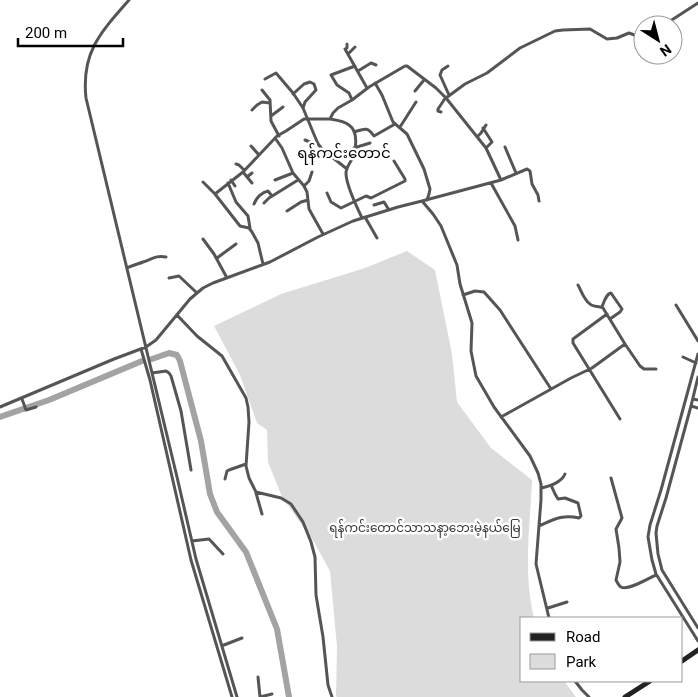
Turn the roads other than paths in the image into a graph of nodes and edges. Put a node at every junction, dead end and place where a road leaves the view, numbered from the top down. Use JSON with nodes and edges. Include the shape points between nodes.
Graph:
{"nodes":[{"id":1,"x":129,"y":0,"type":"edge"},
{"id":2,"x":698,"y":3,"type":"edge"},
{"id":3,"x":679,"y":15,"type":"edge"},
{"id":4,"x":633,"y":34,"type":"edge"},
{"id":5,"x":347,"y":44,"type":"dead end"},
{"id":6,"x":355,"y":47,"type":"dead end"},
{"id":7,"x":348,"y":54,"type":"junction"},
{"id":8,"x":376,"y":65,"type":"dead end"},
{"id":9,"x":355,"y":66,"type":"junction"},
{"id":10,"x":448,"y":66,"type":"dead end"},
{"id":11,"x":358,"y":71,"type":"junction"},
{"id":12,"x":265,"y":80,"type":"dead end"},
{"id":13,"x":424,"y":80,"type":"junction"},
{"id":14,"x":376,"y":83,"type":"junction"},
{"id":15,"x":367,"y":88,"type":"junction"},
{"id":16,"x":262,"y":90,"type":"dead end"},
{"id":17,"x":414,"y":91,"type":"dead end"},
{"id":18,"x":294,"y":94,"type":"junction"},
{"id":19,"x":447,"y":97,"type":"junction"},
{"id":20,"x":352,"y":100,"type":"junction"},
{"id":21,"x":416,"y":102,"type":"dead end"},
{"id":22,"x":270,"y":104,"type":"junction"},
{"id":23,"x":284,"y":107,"type":"dead end"},
{"id":24,"x":303,"y":108,"type":"junction"},
{"id":25,"x":252,"y":110,"type":"dead end"},
{"id":26,"x":441,"y":112,"type":"dead end"},
{"id":27,"x":271,"y":117,"type":"junction"},
{"id":28,"x":308,"y":119,"type":"junction"},
{"id":29,"x":330,"y":119,"type":"junction"},
{"id":30,"x":395,"y":124,"type":"junction"},
{"id":31,"x":400,"y":127,"type":"junction"},
{"id":32,"x":354,"y":132,"type":"junction"},
{"id":33,"x":488,"y":134,"type":"junction"},
{"id":34,"x":279,"y":136,"type":"junction"},
{"id":35,"x":275,"y":138,"type":"junction"},
{"id":36,"x":478,"y":138,"type":"junction"},
{"id":37,"x":305,"y":140,"type":"dead end"},
{"id":38,"x":318,"y":143,"type":"junction"},
{"id":39,"x":370,"y":143,"type":"dead end"},
{"id":40,"x":251,"y":146,"type":"dead end"},
{"id":41,"x":505,"y":147,"type":"dead end"},
{"id":42,"x":354,"y":148,"type":"junction"},
{"id":43,"x":486,"y":148,"type":"junction"},
{"id":44,"x":259,"y":156,"type":"junction"},
{"id":45,"x":265,"y":158,"type":"dead end"},
{"id":46,"x":394,"y":161,"type":"dead end"},
{"id":47,"x":236,"y":164,"type":"dead end"},
{"id":48,"x":347,"y":169,"type":"junction"},
{"id":49,"x":243,"y":171,"type":"junction"},
{"id":50,"x":312,"y":172,"type":"dead end"},
{"id":51,"x":252,"y":173,"type":"dead end"},
{"id":52,"x":293,"y":173,"type":"junction"},
{"id":53,"x":516,"y":173,"type":"junction"},
{"id":54,"x":247,"y":177,"type":"junction"},
{"id":55,"x":275,"y":180,"type":"dead end"},
{"id":56,"x":298,"y":180,"type":"junction"},
{"id":57,"x":501,"y":180,"type":"junction"},
{"id":58,"x":230,"y":181,"type":"junction"},
{"id":59,"x":203,"y":182,"type":"dead end"},
{"id":60,"x":252,"y":183,"type":"dead end"},
{"id":61,"x":491,"y":183,"type":"junction"},
{"id":62,"x":235,"y":186,"type":"dead end"},
{"id":63,"x":304,"y":186,"type":"junction"},
{"id":64,"x":327,"y":193,"type":"dead end"},
{"id":65,"x":215,"y":194,"type":"junction"},
{"id":66,"x":272,"y":196,"type":"junction"},
{"id":67,"x":308,"y":200,"type":"junction"},
{"id":68,"x":427,"y":200,"type":"junction"},
{"id":69,"x":422,"y":201,"type":"junction"},
{"id":70,"x":539,"y":201,"type":"dead end"},
{"id":71,"x":354,"y":202,"type":"junction"},
{"id":72,"x":264,"y":203,"type":"dead end"},
{"id":73,"x":254,"y":204,"type":"dead end"},
{"id":74,"x":374,"y":205,"type":"dead end"},
{"id":75,"x":389,"y":210,"type":"junction"},
{"id":76,"x":287,"y":211,"type":"dead end"},
{"id":77,"x":364,"y":218,"type":"junction"},
{"id":78,"x":250,"y":229,"type":"junction"},
{"id":79,"x":323,"y":234,"type":"junction"},
{"id":80,"x":377,"y":238,"type":"dead end"},
{"id":81,"x":203,"y":239,"type":"dead end"},
{"id":82,"x":518,"y":240,"type":"dead end"},
{"id":83,"x":236,"y":244,"type":"dead end"},
{"id":84,"x":166,"y":257,"type":"dead end"},
{"id":85,"x":217,"y":258,"type":"junction"},
{"id":86,"x":264,"y":264,"type":"junction"},
{"id":87,"x":127,"y":268,"type":"junction"},
{"id":88,"x":169,"y":278,"type":"dead end"},
{"id":89,"x":227,"y":278,"type":"junction"},
{"id":90,"x":578,"y":285,"type":"dead end"},
{"id":91,"x":197,"y":293,"type":"junction"},
{"id":92,"x":463,"y":295,"type":"junction"},
{"id":93,"x":676,"y":305,"type":"dead end"},
{"id":94,"x":602,"y":307,"type":"junction"},
{"id":95,"x":607,"y":314,"type":"junction"},
{"id":96,"x":177,"y":315,"type":"junction"},
{"id":97,"x":610,"y":319,"type":"junction"},
{"id":98,"x":698,"y":341,"type":"edge"},
{"id":99,"x":625,"y":344,"type":"junction"},
{"id":100,"x":144,"y":348,"type":"junction"},
{"id":101,"x":698,"y":354,"type":"edge"},
{"id":102,"x":683,"y":357,"type":"dead end"},
{"id":103,"x":696,"y":363,"type":"junction"},
{"id":104,"x":589,"y":369,"type":"junction"},
{"id":105,"x":656,"y":369,"type":"dead end"},
{"id":106,"x":152,"y":372,"type":"junction"},
{"id":107,"x":698,"y":376,"type":"edge"},
{"id":108,"x":551,"y":389,"type":"junction"},
{"id":109,"x":22,"y":399,"type":"junction"},
{"id":110,"x":693,"y":399,"type":"junction"},
{"id":111,"x":698,"y":400,"type":"edge"},
{"id":112,"x":691,"y":405,"type":"junction"},
{"id":113,"x":0,"y":407,"type":"edge"},
{"id":114,"x":36,"y":407,"type":"dead end"},
{"id":115,"x":698,"y":408,"type":"edge"},
{"id":116,"x":501,"y":417,"type":"junction"},
{"id":117,"x":620,"y":419,"type":"dead end"},
{"id":118,"x":246,"y":464,"type":"junction"},
{"id":119,"x":191,"y":470,"type":"dead end"},
{"id":120,"x":565,"y":474,"type":"dead end"},
{"id":121,"x":610,"y":478,"type":"dead end"},
{"id":122,"x":225,"y":479,"type":"dead end"},
{"id":123,"x":551,"y":486,"type":"junction"},
{"id":124,"x":541,"y":488,"type":"junction"},
{"id":125,"x":256,"y":492,"type":"junction"},
{"id":126,"x":262,"y":514,"type":"dead end"},
{"id":127,"x":186,"y":526,"type":"junction"},
{"id":128,"x":539,"y":526,"type":"junction"},
{"id":129,"x":192,"y":541,"type":"junction"},
{"id":130,"x":223,"y":554,"type":"dead end"},
{"id":131,"x":656,"y":574,"type":"junction"},
{"id":132,"x":567,"y":602,"type":"dead end"},
{"id":133,"x":548,"y":608,"type":"junction"},
{"id":134,"x":549,"y":617,"type":"edge"},
{"id":135,"x":683,"y":617,"type":"edge"},
{"id":136,"x":683,"y":617,"type":"edge"},
{"id":137,"x":698,"y":628,"type":"edge"},
{"id":138,"x":242,"y":638,"type":"dead end"},
{"id":139,"x":698,"y":641,"type":"edge"},
{"id":140,"x":221,"y":644,"type":"junction"},
{"id":141,"x":698,"y":650,"type":"edge"},
{"id":142,"x":683,"y":660,"type":"edge"},
{"id":143,"x":258,"y":677,"type":"dead end"},
{"id":144,"x":577,"y":682,"type":"edge"},
{"id":145,"x":648,"y":682,"type":"edge"},
{"id":146,"x":272,"y":694,"type":"dead end"},
{"id":147,"x":232,"y":697,"type":"edge"},
{"id":148,"x":237,"y":697,"type":"edge"},
{"id":149,"x":260,"y":697,"type":"edge"},
{"id":150,"x":332,"y":697,"type":"edge"},
{"id":151,"x":589,"y":697,"type":"edge"},
{"id":152,"x":625,"y":697,"type":"edge"}],
"edges":[{"from":1,"to":87,"type":"street","via":[[96,40],[84,80]]},
{"from":2,"to":3,"type":"street"},
{"from":4,"to":19,"type":"street","via":[[607,39],[588,29],[555,31],[520,48]]},
{"from":5,"to":7,"type":"street"},
{"from":6,"to":7,"type":"street"},
{"from":7,"to":9,"type":"street"},
{"from":8,"to":11,"type":"street","via":[[371,63]]},
{"from":9,"to":11,"type":"street"},
{"from":9,"to":20,"type":"street","via":[[331,75]]},
{"from":10,"to":19,"type":"street","via":[[440,74]]},
{"from":11,"to":15,"type":"street"},
{"from":12,"to":18,"type":"street","via":[[276,73]]},
{"from":13,"to":14,"type":"street","via":[[404,66]]},
{"from":13,"to":17,"type":"street"},
{"from":13,"to":19,"type":"street"},
{"from":14,"to":15,"type":"street"},
{"from":14,"to":30,"type":"street"},
{"from":15,"to":20,"type":"street"},
{"from":16,"to":22,"type":"street"},
{"from":18,"to":24,"type":"street"},
{"from":18,"to":24,"type":"street","via":[[307,83],[314,84],[316,90]]},
{"from":19,"to":26,"type":"street","via":[[438,109]]},
{"from":19,"to":36,"type":"street"},
{"from":20,"to":29,"type":"street","via":[[334,111]]},
{"from":21,"to":31,"type":"street"},
{"from":22,"to":25,"type":"street","via":[[262,102]]},
{"from":22,"to":27,"type":"street"},
{"from":23,"to":27,"type":"street"},
{"from":24,"to":28,"type":"street"},
{"from":27,"to":34,"type":"street"},
{"from":28,"to":29,"type":"street"},
{"from":28,"to":34,"type":"street"},
{"from":28,"to":38,"type":"street"},
{"from":29,"to":32,"type":"street","via":[[350,125]]},
{"from":30,"to":31,"type":"street"},
{"from":30,"to":32,"type":"street","via":[[374,136],[367,129]]},
{"from":31,"to":68,"type":"street","via":[[407,134],[426,174],[430,191]]},
{"from":32,"to":42,"type":"street"},
{"from":33,"to":36,"type":"street"},
{"from":33,"to":36,"type":"street","via":[[484,126]]},
{"from":33,"to":43,"type":"street","via":[[492,142]]},
{"from":34,"to":35,"type":"street"},
{"from":35,"to":44,"type":"street"},
{"from":35,"to":52,"type":"street"},
{"from":36,"to":43,"type":"street"},
{"from":37,"to":38,"type":"street"},
{"from":38,"to":48,"type":"street"},
{"from":39,"to":42,"type":"street"},
{"from":40,"to":44,"type":"street"},
{"from":41,"to":53,"type":"street"},
{"from":42,"to":48,"type":"street"},
{"from":43,"to":57,"type":"street"},
{"from":44,"to":45,"type":"street"},
{"from":44,"to":49,"type":"street"},
{"from":46,"to":71,"type":"street","via":[[405,180],[371,198],[366,196]]},
{"from":47,"to":49,"type":"street"},
{"from":48,"to":71,"type":"street"},
{"from":49,"to":54,"type":"street"},
{"from":49,"to":58,"type":"street"},
{"from":50,"to":63,"type":"street"},
{"from":51,"to":54,"type":"street"},
{"from":52,"to":55,"type":"street"},
{"from":52,"to":56,"type":"street"},
{"from":53,"to":57,"type":"street"},
{"from":53,"to":70,"type":"street","via":[[527,168],[530,171]]},
{"from":54,"to":60,"type":"street"},
{"from":56,"to":63,"type":"street"},
{"from":56,"to":66,"type":"street"},
{"from":57,"to":61,"type":"street"},
{"from":58,"to":62,"type":"street"},
{"from":58,"to":65,"type":"street"},
{"from":58,"to":78,"type":"street","via":[[236,202],[248,216]]},
{"from":59,"to":65,"type":"street"},
{"from":61,"to":68,"type":"street"},
{"from":61,"to":82,"type":"street","via":[[515,226]]},
{"from":63,"to":67,"type":"street"},
{"from":64,"to":71,"type":"street","via":[[331,202],[339,207]]},
{"from":65,"to":78,"type":"street","via":[[240,226]]},
{"from":66,"to":72,"type":"street"},
{"from":66,"to":73,"type":"street","via":[[266,191]]},
{"from":67,"to":76,"type":"street"},
{"from":67,"to":79,"type":"street","via":[[309,209]]},
{"from":68,"to":69,"type":"street"},
{"from":69,"to":75,"type":"street"},
{"from":69,"to":92,"type":"street","via":[[446,236],[457,265]]},
{"from":71,"to":77,"type":"street"},
{"from":74,"to":75,"type":"street","via":[[384,202]]},
{"from":75,"to":77,"type":"street"},
{"from":77,"to":79,"type":"street"},
{"from":77,"to":80,"type":"street"},
{"from":78,"to":86,"type":"street"},
{"from":79,"to":86,"type":"street"},
{"from":81,"to":85,"type":"street"},
{"from":83,"to":85,"type":"street"},
{"from":84,"to":87,"type":"street","via":[[155,256]]},
{"from":85,"to":89,"type":"street"},
{"from":86,"to":89,"type":"street"},
{"from":87,"to":100,"type":"street"},
{"from":88,"to":91,"type":"street","via":[[179,276]]},
{"from":89,"to":91,"type":"street"},
{"from":90,"to":94,"type":"street","via":[[589,304]]},
{"from":91,"to":96,"type":"street"},
{"from":92,"to":108,"type":"street","via":[[484,292],[491,299]]},
{"from":92,"to":116,"type":"street","via":[[472,328],[470,341],[474,368]]},
{"from":93,"to":98,"type":"street"},
{"from":94,"to":95,"type":"street"},
{"from":94,"to":97,"type":"street","via":[[611,293],[622,309]]},
{"from":95,"to":97,"type":"street"},
{"from":95,"to":104,"type":"street","via":[[572,341]]},
{"from":96,"to":100,"type":"street","via":[[156,340]]},
{"from":96,"to":118,"type":"street","via":[[222,356],[246,398],[249,422]]},
{"from":97,"to":99,"type":"street"},
{"from":99,"to":104,"type":"street"},
{"from":99,"to":105,"type":"street","via":[[640,366]]},
{"from":100,"to":106,"type":"street"},
{"from":100,"to":109,"type":"street"},
{"from":100,"to":127,"type":"street"},
{"from":101,"to":103,"type":"street"},
{"from":102,"to":103,"type":"street"},
{"from":103,"to":131,"type":"street","via":[[648,533]]},
{"from":104,"to":108,"type":"street"},
{"from":104,"to":117,"type":"street"},
{"from":106,"to":119,"type":"street","via":[[166,371],[171,376]]},
{"from":106,"to":127,"type":"street"},
{"from":107,"to":110,"type":"street"},
{"from":108,"to":116,"type":"street"},
{"from":109,"to":113,"type":"street"},
{"from":109,"to":114,"type":"street","via":[[26,409]]},
{"from":110,"to":111,"type":"street"},
{"from":110,"to":112,"type":"street"},
{"from":112,"to":115,"type":"street"},
{"from":112,"to":137,"type":"street","via":[[656,533],[662,570]]},
{"from":116,"to":124,"type":"street","via":[[530,456]]},
{"from":118,"to":122,"type":"street","via":[[229,470]]},
{"from":118,"to":125,"type":"street"},
{"from":120,"to":123,"type":"street","via":[[562,480]]},
{"from":121,"to":131,"type":"street","via":[[622,518],[616,529],[620,562],[616,580],[624,588]]},
{"from":123,"to":124,"type":"street"},
{"from":123,"to":128,"type":"street","via":[[558,499],[566,498],[578,503],[581,516],[560,517]]},
{"from":124,"to":128,"type":"street"},
{"from":125,"to":126,"type":"street"},
{"from":125,"to":150,"type":"street","via":[[291,504],[307,532],[315,557],[316,595]]},
{"from":127,"to":129,"type":"street"},
{"from":127,"to":147,"type":"street","via":[[191,560]]},
{"from":128,"to":133,"type":"street","via":[[536,564]]},
{"from":129,"to":130,"type":"street","via":[[209,538]]},
{"from":129,"to":140,"type":"street"},
{"from":131,"to":135,"type":"street"},
{"from":132,"to":133,"type":"street"},
{"from":133,"to":134,"type":"street"},
{"from":136,"to":139,"type":"street"},
{"from":138,"to":140,"type":"street","via":[[224,646]]},
{"from":140,"to":148,"type":"street"},
{"from":141,"to":142,"type":"street"},
{"from":143,"to":149,"type":"street"},
{"from":144,"to":151,"type":"street"},
{"from":145,"to":152,"type":"street"},
{"from":146,"to":149,"type":"street"}]}
